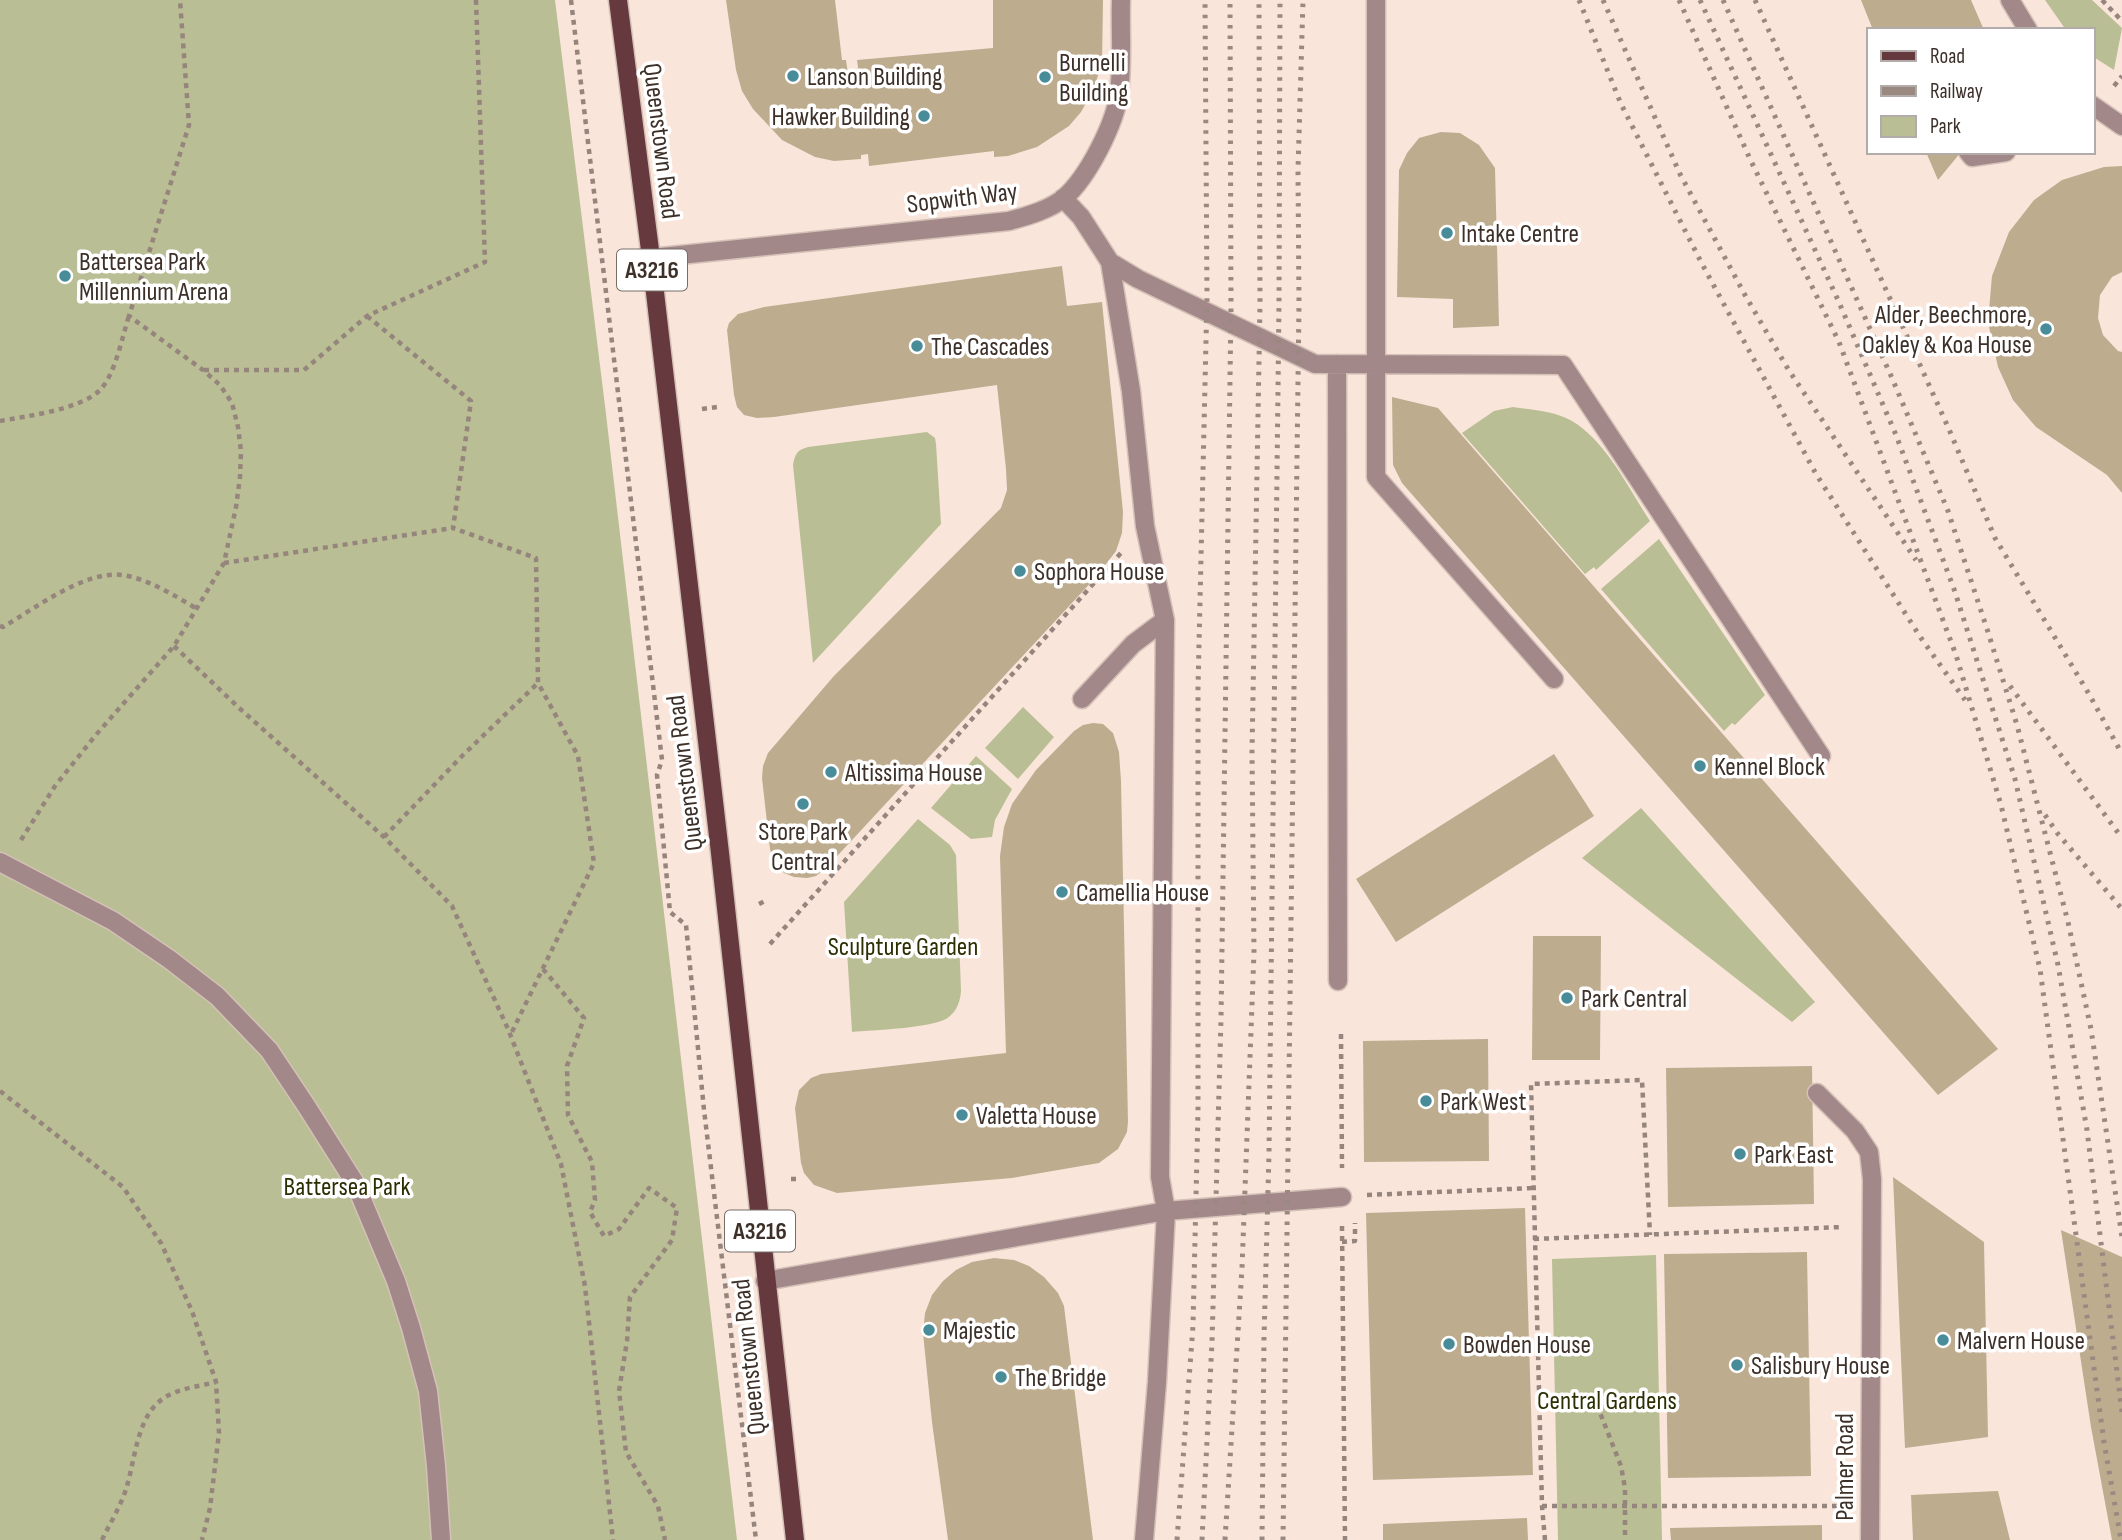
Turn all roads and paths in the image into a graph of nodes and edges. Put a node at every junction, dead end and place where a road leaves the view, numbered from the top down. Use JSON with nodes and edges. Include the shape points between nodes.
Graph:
{"nodes":[{"id":1,"x":179,"y":0,"type":"edge"},
{"id":2,"x":476,"y":0,"type":"edge"},
{"id":3,"x":572,"y":0,"type":"edge"},
{"id":4,"x":618,"y":0,"type":"edge"},
{"id":5,"x":1121,"y":0,"type":"edge"},
{"id":6,"x":1376,"y":0,"type":"edge"},
{"id":7,"x":2010,"y":0,"type":"edge"},
{"id":8,"x":2102,"y":0,"type":"edge"},
{"id":9,"x":2122,"y":21,"type":"edge"},
{"id":10,"x":2027,"y":28,"type":"edge"},
{"id":11,"x":2094,"y":106,"type":"edge"},
{"id":12,"x":2122,"y":126,"type":"edge"},
{"id":13,"x":1970,"y":154,"type":"edge"},
{"id":14,"x":1992,"y":154,"type":"edge"},
{"id":15,"x":1063,"y":198,"type":"junction"},
{"id":16,"x":651,"y":258,"type":"junction"},
{"id":17,"x":1110,"y":262,"type":"junction"},
{"id":18,"x":129,"y":316,"type":"junction"},
{"id":19,"x":367,"y":316,"type":"junction"},
{"id":20,"x":1337,"y":364,"type":"junction"},
{"id":21,"x":1376,"y":364,"type":"junction"},
{"id":22,"x":203,"y":370,"type":"junction"},
{"id":23,"x":717,"y":407,"type":"dead end"},
{"id":24,"x":702,"y":409,"type":"dead end"},
{"id":25,"x":0,"y":421,"type":"edge"},
{"id":26,"x":1145,"y":526,"type":"junction"},
{"id":27,"x":453,"y":528,"type":"junction"},
{"id":28,"x":224,"y":563,"type":"junction"},
{"id":29,"x":197,"y":609,"type":"junction"},
{"id":30,"x":1166,"y":620,"type":"junction"},
{"id":31,"x":0,"y":626,"type":"edge"},
{"id":32,"x":174,"y":646,"type":"junction"},
{"id":33,"x":1554,"y":678,"type":"dead end"},
{"id":34,"x":538,"y":683,"type":"junction"},
{"id":35,"x":1082,"y":699,"type":"dead end"},
{"id":36,"x":1821,"y":756,"type":"dead end"},
{"id":37,"x":384,"y":838,"type":"junction"},
{"id":38,"x":4,"y":864,"type":"edge"},
{"id":39,"x":765,"y":901,"type":"dead end"},
{"id":40,"x":759,"y":904,"type":"dead end"},
{"id":41,"x":770,"y":944,"type":"dead end"},
{"id":42,"x":543,"y":969,"type":"junction"},
{"id":43,"x":1338,"y":981,"type":"dead end"},
{"id":44,"x":1341,"y":1034,"type":"dead end"},
{"id":45,"x":510,"y":1036,"type":"junction"},
{"id":46,"x":0,"y":1091,"type":"edge"},
{"id":47,"x":1817,"y":1093,"type":"dead end"},
{"id":48,"x":1533,"y":1188,"type":"junction"},
{"id":49,"x":1348,"y":1196,"type":"junction"},
{"id":50,"x":1166,"y":1211,"type":"junction"},
{"id":51,"x":1354,"y":1219,"type":"dead end"},
{"id":52,"x":1872,"y":1226,"type":"junction"},
{"id":53,"x":1650,"y":1235,"type":"junction"},
{"id":54,"x":1534,"y":1239,"type":"junction"},
{"id":55,"x":1342,"y":1242,"type":"junction"},
{"id":56,"x":765,"y":1281,"type":"junction"},
{"id":57,"x":216,"y":1382,"type":"junction"},
{"id":58,"x":1652,"y":1402,"type":"dead end"},
{"id":59,"x":1597,"y":1405,"type":"junction"},
{"id":60,"x":1539,"y":1408,"type":"junction"},
{"id":61,"x":1542,"y":1506,"type":"junction"},
{"id":62,"x":1626,"y":1506,"type":"junction"},
{"id":63,"x":1841,"y":1506,"type":"dead end"},
{"id":64,"x":102,"y":1540,"type":"edge"},
{"id":65,"x":202,"y":1540,"type":"edge"},
{"id":66,"x":441,"y":1540,"type":"edge"},
{"id":67,"x":613,"y":1540,"type":"edge"},
{"id":68,"x":665,"y":1540,"type":"edge"},
{"id":69,"x":755,"y":1540,"type":"edge"},
{"id":70,"x":795,"y":1540,"type":"edge"},
{"id":71,"x":1144,"y":1540,"type":"edge"},
{"id":72,"x":1345,"y":1540,"type":"edge"},
{"id":73,"x":1545,"y":1540,"type":"edge"},
{"id":74,"x":1625,"y":1540,"type":"edge"},
{"id":75,"x":1870,"y":1540,"type":"edge"}],
"edges":[{"from":1,"to":18,"type":"path","via":[[189,125]]},
{"from":2,"to":19,"type":"path","via":[[485,262]]},
{"from":3,"to":69,"type":"path","name":"Queenstown Road","via":[[663,760],[657,775],[670,912],[686,925]]},
{"from":4,"to":16,"type":"main road","name":"Queenstown Road","number":"A3216"},
{"from":5,"to":15,"type":"street","name":"Sopwith Way","via":[[1115,110],[1083,176]]},
{"from":6,"to":21,"type":"street"},
{"from":7,"to":10,"type":"street"},
{"from":8,"to":9,"type":"path"},
{"from":11,"to":12,"type":"street"},
{"from":13,"to":14,"type":"street"},
{"from":15,"to":16,"type":"street","name":"Sopwith Way","via":[[1009,221]]},
{"from":15,"to":17,"type":"street"},
{"from":16,"to":56,"type":"main road","name":"Queenstown Road","number":"A3216"},
{"from":17,"to":20,"type":"street","via":[[1315,364]]},
{"from":17,"to":26,"type":"street","via":[[1131,391]]},
{"from":18,"to":22,"type":"path"},
{"from":18,"to":25,"type":"path","via":[[110,374],[99,391],[54,411]]},
{"from":19,"to":22,"type":"path","via":[[304,370]]},
{"from":19,"to":27,"type":"path","via":[[471,401]]},
{"from":20,"to":21,"type":"street"},
{"from":20,"to":43,"type":"street"},
{"from":21,"to":33,"type":"street","via":[[1376,477]]},
{"from":21,"to":36,"type":"street","via":[[1563,365]]},
{"from":22,"to":28,"type":"path","via":[[232,403],[238,427],[240,477]]},
{"from":23,"to":24,"type":"path"},
{"from":26,"to":30,"type":"street"},
{"from":26,"to":41,"type":"path"},
{"from":27,"to":28,"type":"path"},
{"from":27,"to":34,"type":"path","via":[[536,558]]},
{"from":28,"to":29,"type":"path"},
{"from":29,"to":31,"type":"path","via":[[161,588],[122,575],[99,576]]},
{"from":29,"to":32,"type":"path"},
{"from":30,"to":35,"type":"street","via":[[1133,644]]},
{"from":30,"to":50,"type":"street","via":[[1160,1177]]},
{"from":32,"to":37,"type":"path"},
{"from":32,"to":38,"type":"path","via":[[55,786]]},
{"from":34,"to":37,"type":"path"},
{"from":34,"to":42,"type":"path","via":[[578,756],[594,863]]},
{"from":37,"to":45,"type":"path","via":[[452,906]]},
{"from":38,"to":66,"type":"street","via":[[113,921],[217,996],[269,1050],[307,1107],[355,1182],[411,1328],[428,1391]]},
{"from":39,"to":40,"type":"path"},
{"from":42,"to":45,"type":"path"},
{"from":42,"to":68,"type":"path","via":[[584,1018],[567,1066],[568,1115],[592,1162],[594,1200],[590,1212],[604,1236],[619,1229],[649,1188],[677,1208],[672,1240],[630,1297],[619,1391],[626,1452],[658,1506]]},
{"from":44,"to":49,"type":"path"},
{"from":45,"to":67,"type":"path","via":[[561,1164],[585,1286]]},
{"from":46,"to":57,"type":"path","via":[[123,1187],[161,1242],[192,1311]]},
{"from":47,"to":52,"type":"street","name":"Palmer Road","via":[[1869,1152]]},
{"from":48,"to":49,"type":"path"},
{"from":48,"to":53,"type":"path","via":[[1531,1084],[1642,1080]]},
{"from":48,"to":54,"type":"path"},
{"from":49,"to":50,"type":"street"},
{"from":49,"to":55,"type":"path"},
{"from":50,"to":56,"type":"street"},
{"from":50,"to":71,"type":"street"},
{"from":51,"to":55,"type":"path","via":[[1354,1241]]},
{"from":52,"to":53,"type":"path"},
{"from":52,"to":75,"type":"street","name":"Palmer Road"},
{"from":53,"to":54,"type":"path"},
{"from":54,"to":60,"type":"path"},
{"from":55,"to":72,"type":"path"},
{"from":56,"to":70,"type":"main road","name":"Queenstown Road","number":"A3216"},
{"from":57,"to":64,"type":"path","via":[[168,1396],[155,1406],[143,1424],[126,1490]]},
{"from":57,"to":65,"type":"path","via":[[219,1433]]},
{"from":58,"to":59,"type":"path"},
{"from":59,"to":60,"type":"path"},
{"from":59,"to":62,"type":"path","via":[[1621,1466]]},
{"from":60,"to":61,"type":"path"},
{"from":61,"to":62,"type":"path"},
{"from":61,"to":73,"type":"path"},
{"from":62,"to":63,"type":"path"},
{"from":62,"to":74,"type":"path"}]}
